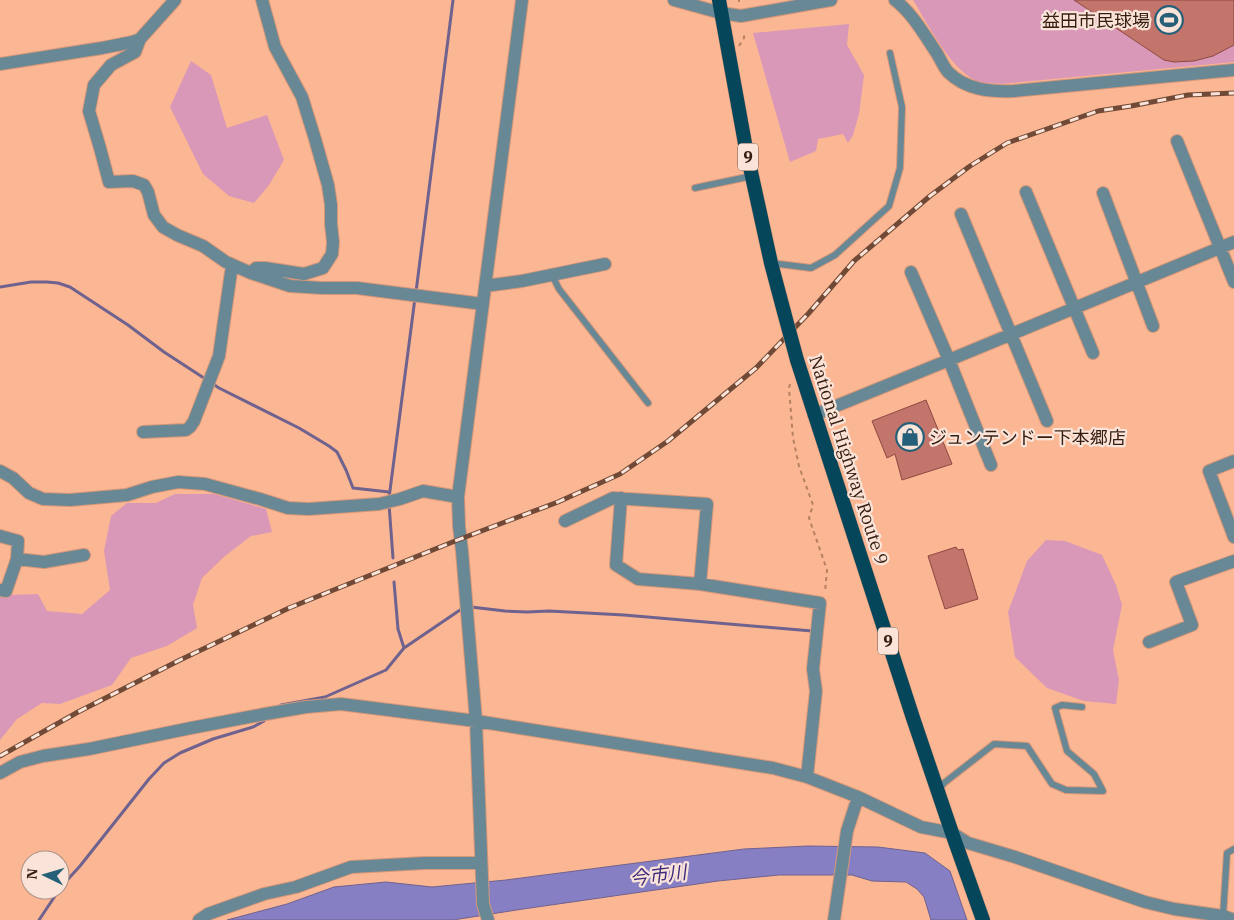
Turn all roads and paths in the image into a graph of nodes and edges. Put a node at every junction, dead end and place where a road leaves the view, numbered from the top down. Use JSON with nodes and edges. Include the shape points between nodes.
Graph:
{"nodes":[{"id":1,"x":175,"y":0,"type":"edge"},
{"id":2,"x":262,"y":0,"type":"edge"},
{"id":3,"x":522,"y":0,"type":"edge"},
{"id":4,"x":674,"y":0,"type":"edge"},
{"id":5,"x":831,"y":0,"type":"edge"},
{"id":6,"x":895,"y":0,"type":"edge"},
{"id":7,"x":720,"y":7,"type":"edge"},
{"id":8,"x":744,"y":32,"type":"dead end"},
{"id":9,"x":140,"y":38,"type":"junction"},
{"id":10,"x":740,"y":46,"type":"dead end"},
{"id":11,"x":890,"y":52,"type":"dead end"},
{"id":12,"x":0,"y":64,"type":"edge"},
{"id":13,"x":1234,"y":70,"type":"edge"},
{"id":14,"x":1177,"y":141,"type":"dead end"},
{"id":15,"x":752,"y":176,"type":"junction"},
{"id":16,"x":695,"y":188,"type":"dead end"},
{"id":17,"x":1026,"y":192,"type":"dead end"},
{"id":18,"x":1103,"y":193,"type":"dead end"},
{"id":19,"x":961,"y":214,"type":"dead end"},
{"id":20,"x":1234,"y":242,"type":"edge"},
{"id":21,"x":1220,"y":248,"type":"junction"},
{"id":22,"x":771,"y":263,"type":"junction"},
{"id":23,"x":605,"y":264,"type":"dead end"},
{"id":24,"x":232,"y":265,"type":"junction"},
{"id":25,"x":911,"y":272,"type":"dead end"},
{"id":26,"x":251,"y":273,"type":"junction"},
{"id":27,"x":552,"y":275,"type":"junction"},
{"id":28,"x":1137,"y":282,"type":"junction"},
{"id":29,"x":1234,"y":282,"type":"edge"},
{"id":30,"x":485,"y":286,"type":"junction"},
{"id":31,"x":483,"y":304,"type":"junction"},
{"id":32,"x":1074,"y":308,"type":"junction"},
{"id":33,"x":1153,"y":326,"type":"dead end"},
{"id":34,"x":1011,"y":334,"type":"junction"},
{"id":35,"x":1093,"y":353,"type":"dead end"},
{"id":36,"x":949,"y":360,"type":"junction"},
{"id":37,"x":792,"y":379,"type":"dead end"},
{"id":38,"x":648,"y":403,"type":"dead end"},
{"id":39,"x":814,"y":415,"type":"junction"},
{"id":40,"x":1046,"y":420,"type":"dead end"},
{"id":41,"x":143,"y":432,"type":"dead end"},
{"id":42,"x":1234,"y":461,"type":"edge"},
{"id":43,"x":990,"y":465,"type":"dead end"},
{"id":44,"x":0,"y":471,"type":"edge"},
{"id":45,"x":458,"y":497,"type":"junction"},
{"id":46,"x":621,"y":498,"type":"junction"},
{"id":47,"x":565,"y":521,"type":"dead end"},
{"id":48,"x":0,"y":536,"type":"edge"},
{"id":49,"x":1234,"y":537,"type":"edge"},
{"id":50,"x":84,"y":555,"type":"dead end"},
{"id":51,"x":16,"y":560,"type":"junction"},
{"id":52,"x":1234,"y":561,"type":"edge"},
{"id":53,"x":700,"y":584,"type":"junction"},
{"id":54,"x":0,"y":590,"type":"edge"},
{"id":55,"x":820,"y":602,"type":"junction"},
{"id":56,"x":1149,"y":642,"type":"dead end"},
{"id":57,"x":1082,"y":706,"type":"dead end"},
{"id":58,"x":476,"y":721,"type":"junction"},
{"id":59,"x":0,"y":773,"type":"edge"},
{"id":60,"x":807,"y":777,"type":"junction"},
{"id":61,"x":938,"y":792,"type":"junction"},
{"id":62,"x":858,"y":797,"type":"junction"},
{"id":63,"x":952,"y":834,"type":"junction"},
{"id":64,"x":1234,"y":849,"type":"edge"},
{"id":65,"x":481,"y":869,"type":"junction"},
{"id":66,"x":1227,"y":919,"type":"edge"},
{"id":67,"x":199,"y":920,"type":"edge"},
{"id":68,"x":488,"y":920,"type":"edge"},
{"id":69,"x":834,"y":920,"type":"edge"},
{"id":70,"x":983,"y":920,"type":"edge"}],
"edges":[{"from":1,"to":9,"type":"street"},
{"from":2,"to":26,"type":"street","via":[[275,47],[302,97],[315,139],[328,185],[333,242],[332,254],[323,268],[304,274],[265,268],[256,268]]},
{"from":3,"to":30,"type":"street"},
{"from":4,"to":7,"type":"street"},
{"from":5,"to":7,"type":"street","via":[[742,16]]},
{"from":6,"to":13,"type":"street","via":[[905,8],[948,71],[961,82],[978,89],[1014,91]]},
{"from":7,"to":15,"type":"highway","name":"National Highway Route 9","number":"9"},
{"from":8,"to":10,"type":"path"},
{"from":9,"to":12,"type":"street","via":[[102,48]]},
{"from":9,"to":24,"type":"street","via":[[135,52],[112,65],[94,85],[89,111],[109,182],[133,181],[144,185],[154,215],[163,227],[203,246]]},
{"from":11,"to":22,"type":"lane","via":[[902,107],[900,168],[888,206],[835,256],[811,268]]},
{"from":14,"to":21,"type":"street"},
{"from":15,"to":16,"type":"lane"},
{"from":15,"to":22,"type":"highway","name":"National Highway Route 9","number":"9"},
{"from":17,"to":32,"type":"street"},
{"from":18,"to":28,"type":"street"},
{"from":19,"to":34,"type":"street"},
{"from":20,"to":21,"type":"street"},
{"from":21,"to":28,"type":"street"},
{"from":21,"to":29,"type":"street"},
{"from":22,"to":39,"type":"highway","name":"National Highway Route 9","number":"9","bridge":true},
{"from":23,"to":27,"type":"street"},
{"from":24,"to":26,"type":"street"},
{"from":24,"to":41,"type":"street","via":[[219,356],[194,421],[186,430]]},
{"from":25,"to":36,"type":"street"},
{"from":26,"to":31,"type":"street","via":[[290,286],[357,288]]},
{"from":27,"to":30,"type":"street"},
{"from":27,"to":38,"type":"lane","via":[[559,289]]},
{"from":28,"to":32,"type":"street"},
{"from":28,"to":33,"type":"street"},
{"from":30,"to":31,"type":"street"},
{"from":31,"to":45,"type":"street"},
{"from":32,"to":34,"type":"street"},
{"from":32,"to":35,"type":"street"},
{"from":34,"to":36,"type":"street"},
{"from":34,"to":40,"type":"street"},
{"from":36,"to":39,"type":"street"},
{"from":36,"to":43,"type":"street"},
{"from":37,"to":55,"type":"path","via":[[789,388],[798,466],[813,505],[810,518],[827,570],[825,596]]},
{"from":39,"to":61,"type":"highway","name":"National Highway Route 9","number":"9"},
{"from":42,"to":49,"type":"street","via":[[1209,471]]},
{"from":44,"to":45,"type":"street","via":[[13,478],[29,494],[43,499],[127,495],[178,482],[205,484],[288,508],[379,504],[423,491]]},
{"from":45,"to":58,"type":"street"},
{"from":46,"to":47,"type":"street","via":[[613,498]]},
{"from":46,"to":53,"type":"street","via":[[616,565],[638,579]]},
{"from":46,"to":53,"type":"street","via":[[706,504]]},
{"from":48,"to":51,"type":"street","via":[[18,541]]},
{"from":50,"to":51,"type":"street","via":[[44,562]]},
{"from":51,"to":54,"type":"street","via":[[6,591]]},
{"from":52,"to":56,"type":"street","via":[[1176,582],[1192,625]]},
{"from":53,"to":55,"type":"street"},
{"from":55,"to":60,"type":"street","via":[[813,668],[816,691]]},
{"from":57,"to":61,"type":"lane","via":[[1055,708],[1067,751],[1094,774],[1103,791],[1066,790],[1052,784],[1027,746],[994,744],[944,783]]},
{"from":58,"to":59,"type":"street","via":[[341,704],[306,707],[43,756],[20,762]]},
{"from":58,"to":60,"type":"street","via":[[773,768]]},
{"from":58,"to":65,"type":"street"},
{"from":60,"to":62,"type":"street"},
{"from":61,"to":63,"type":"highway","name":"National Highway Route 9","number":"9"},
{"from":62,"to":63,"type":"street","via":[[921,827]]},
{"from":62,"to":69,"type":"street","via":[[847,836]]},
{"from":63,"to":66,"type":"street","via":[[968,843],[1145,902]]},
{"from":63,"to":70,"type":"highway","name":"National Highway Route 9","number":"9"},
{"from":64,"to":66,"type":"lane","via":[[1227,853]]},
{"from":65,"to":67,"type":"street","via":[[425,863],[350,867],[296,887],[264,894]]},
{"from":65,"to":68,"type":"street","via":[[483,904]]}]}
